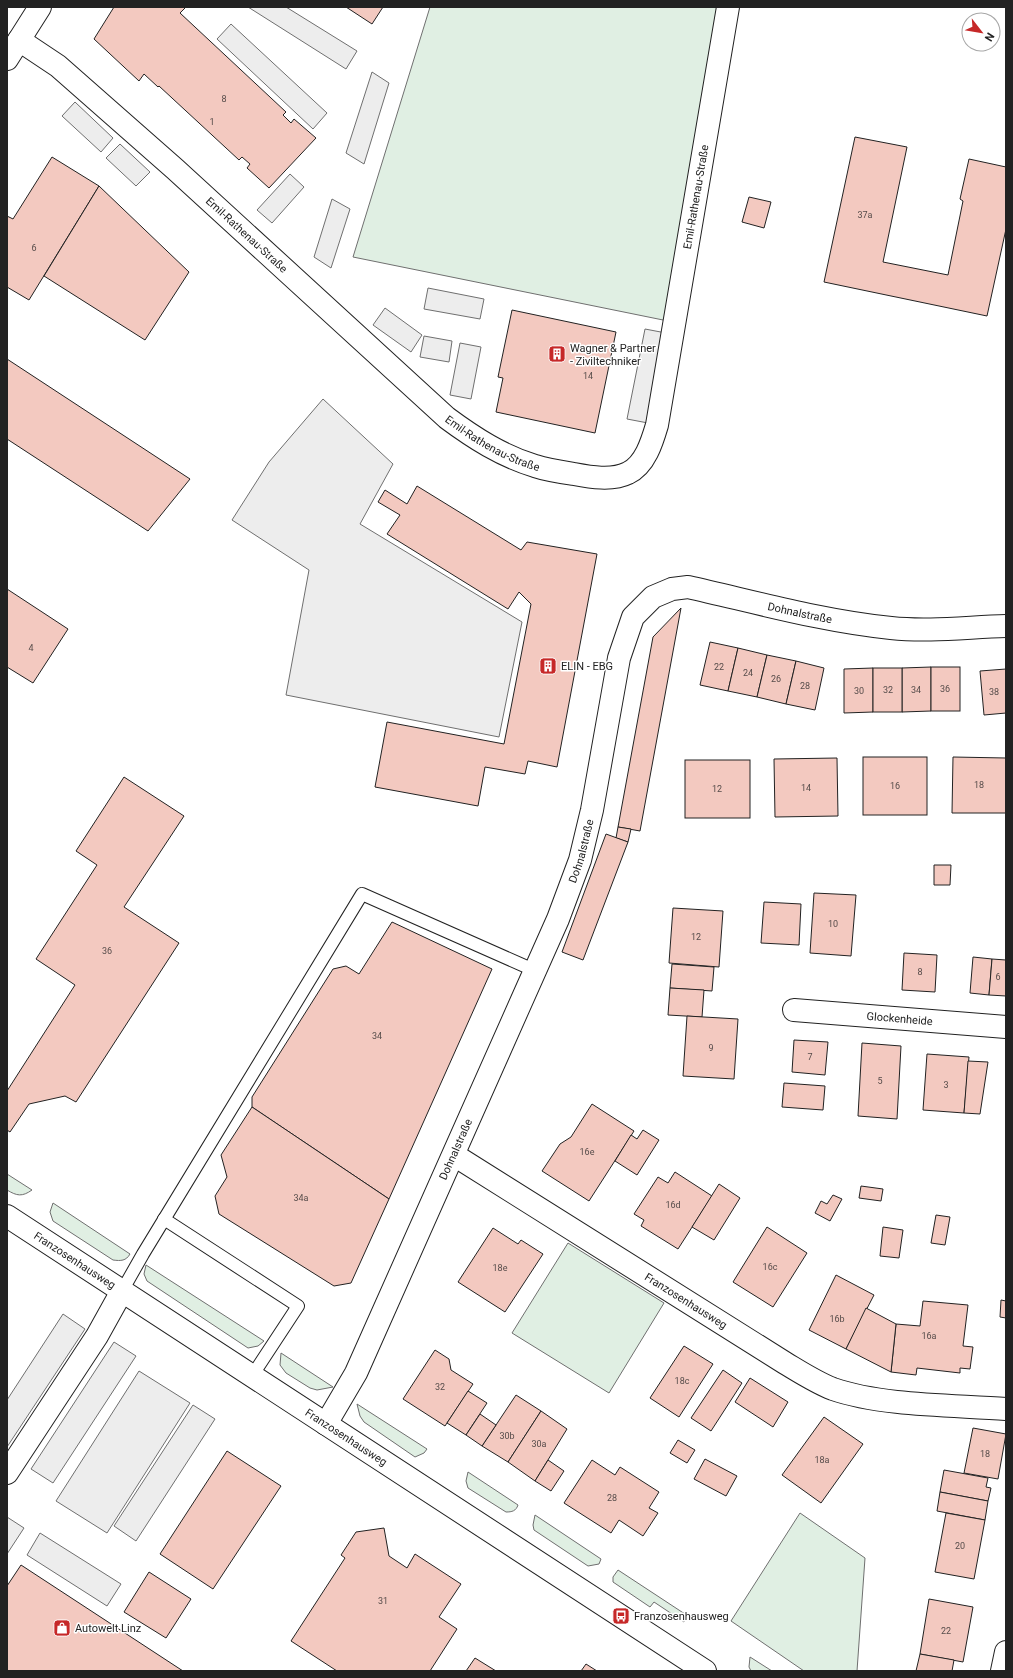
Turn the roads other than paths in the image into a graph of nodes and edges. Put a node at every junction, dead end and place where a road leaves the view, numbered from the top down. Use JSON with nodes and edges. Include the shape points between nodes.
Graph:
{"nodes":[{"id":1,"x":40,"y":7,"type":"edge"},
{"id":2,"x":728,"y":7,"type":"edge"},
{"id":3,"x":19,"y":40,"type":"junction"},
{"id":4,"x":7,"y":59,"type":"edge"},
{"id":5,"x":1006,"y":626,"type":"edge"},
{"id":6,"x":536,"y":971,"type":"junction"},
{"id":7,"x":794,"y":1010,"type":"dead end"},
{"id":8,"x":1006,"y":1027,"type":"edge"},
{"id":9,"x":454,"y":1155,"type":"junction"},
{"id":10,"x":7,"y":1216,"type":"edge"},
{"id":11,"x":164,"y":1219,"type":"junction"},
{"id":12,"x":122,"y":1291,"type":"junction"},
{"id":13,"x":252,"y":1376,"type":"junction"},
{"id":14,"x":1006,"y":1409,"type":"edge"},
{"id":15,"x":326,"y":1424,"type":"junction"},
{"id":16,"x":7,"y":1473,"type":"edge"},
{"id":17,"x":1006,"y":1652,"type":"edge"},
{"id":18,"x":705,"y":1671,"type":"edge"},
{"id":19,"x":1002,"y":1671,"type":"edge"}],
"edges":[{"from":1,"to":3,"type":"street"},
{"from":2,"to":3,"type":"street","name":"Emil-Rathenau-Straße","via":[[657,425],[651,444],[641,462],[629,473],[616,477],[590,477],[536,467],[515,460],[469,435],[447,418],[164,158],[58,66]]},
{"from":3,"to":4,"type":"street"},
{"from":5,"to":6,"type":"street","name":"Dohnalstraße","via":[[892,628],[845,622],[688,587],[653,597],[633,617],[619,658],[592,810],[580,860]]},
{"from":6,"to":9,"type":"street","name":"Dohnalstraße"},
{"from":6,"to":11,"type":"lane","via":[[362,894]]},
{"from":7,"to":8,"type":"street","name":"Glockenheide"},
{"from":9,"to":14,"type":"street","name":"Franzosenhausweg","via":[[779,1359],[833,1389],[900,1402]]},
{"from":9,"to":15,"type":"street","name":"Dohnalstraße","via":[[356,1373]]},
{"from":10,"to":12,"type":"street","name":"Franzosenhausweg"},
{"from":11,"to":12,"type":"lane"},
{"from":11,"to":13,"type":"lane","via":[[298,1306]]},
{"from":12,"to":13,"type":"street","name":"Franzosenhausweg"},
{"from":12,"to":16,"type":"street","via":[[97,1336]]},
{"from":13,"to":15,"type":"street","name":"Franzosenhausweg"},
{"from":15,"to":18,"type":"street","name":"Franzosenhausweg"},
{"from":17,"to":19,"type":"street"}]}
